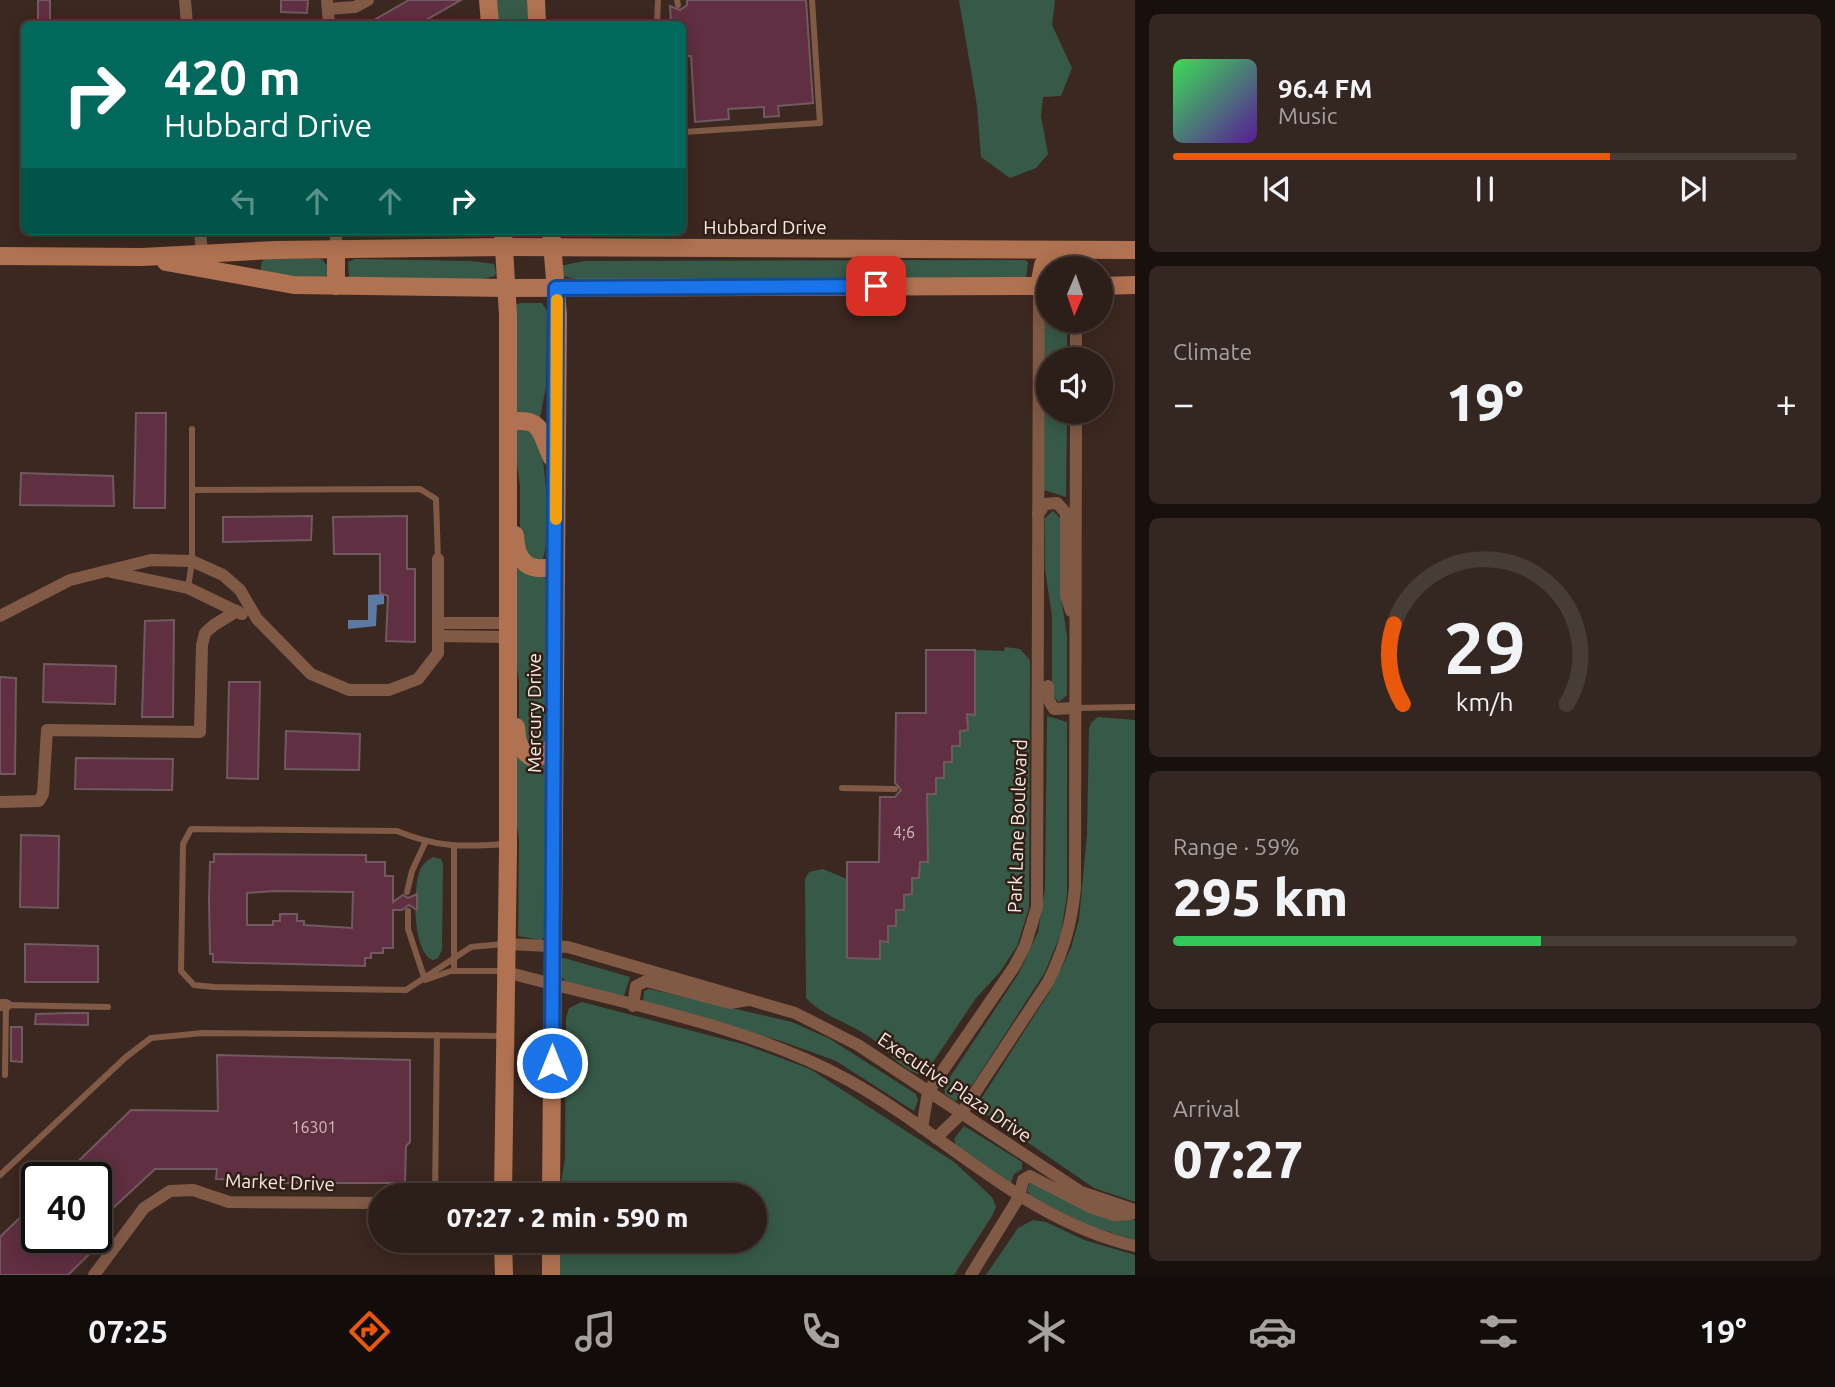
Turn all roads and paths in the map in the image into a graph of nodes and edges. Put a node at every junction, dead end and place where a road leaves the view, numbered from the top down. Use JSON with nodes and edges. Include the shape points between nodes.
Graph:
{"nodes":[{"id":1,"x":185,"y":0,"type":"edge"},
{"id":2,"x":368,"y":0,"type":"edge"},
{"id":3,"x":488,"y":0,"type":"edge"},
{"id":4,"x":536,"y":0,"type":"edge"},
{"id":5,"x":658,"y":0,"type":"edge"},
{"id":6,"x":812,"y":0,"type":"edge"},
{"id":7,"x":327,"y":4,"type":"edge"},
{"id":8,"x":187,"y":21,"type":"edge"},
{"id":9,"x":490,"y":21,"type":"edge"},
{"id":10,"x":537,"y":21,"type":"edge"},
{"id":11,"x":657,"y":21,"type":"edge"},
{"id":12,"x":686,"y":132,"type":"edge"},
{"id":13,"x":200,"y":235,"type":"edge"},
{"id":14,"x":504,"y":239,"type":"edge"},
{"id":15,"x":551,"y":239,"type":"edge"},
{"id":16,"x":336,"y":240,"type":"edge"},
{"id":17,"x":260,"y":250,"type":"junction"},
{"id":18,"x":1135,"y":250,"type":"edge"},
{"id":19,"x":202,"y":253,"type":"junction"},
{"id":20,"x":0,"y":256,"type":"edge"},
{"id":21,"x":142,"y":257,"type":"junction"},
{"id":22,"x":1113,"y":260,"type":"edge"},
{"id":23,"x":1135,"y":260,"type":"edge"},
{"id":24,"x":1135,"y":275,"type":"edge"},
{"id":25,"x":257,"y":279,"type":"junction"},
{"id":26,"x":1113,"y":284,"type":"edge"},
{"id":27,"x":1135,"y":285,"type":"edge"},
{"id":28,"x":336,"y":286,"type":"junction"},
{"id":29,"x":1036,"y":286,"type":"edge"},
{"id":30,"x":1113,"y":286,"type":"edge"},
{"id":31,"x":508,"y":288,"type":"junction"},
{"id":32,"x":556,"y":288,"type":"junction"},
{"id":33,"x":1043,"y":333,"type":"edge"},
{"id":34,"x":508,"y":422,"type":"junction"},
{"id":35,"x":1076,"y":424,"type":"edge"},
{"id":36,"x":192,"y":429,"type":"dead end"},
{"id":37,"x":508,"y":441,"type":"junction"},
{"id":38,"x":556,"y":467,"type":"junction"},
{"id":39,"x":192,"y":490,"type":"junction"},
{"id":40,"x":1038,"y":514,"type":"junction"},
{"id":41,"x":438,"y":559,"type":"joint"},
{"id":42,"x":192,"y":561,"type":"junction"},
{"id":43,"x":556,"y":566,"type":"junction"},
{"id":44,"x":110,"y":572,"type":"junction"},
{"id":45,"x":1040,"y":578,"type":"junction"},
{"id":46,"x":188,"y":588,"type":"junction"},
{"id":47,"x":237,"y":611,"type":"junction"},
{"id":48,"x":0,"y":616,"type":"edge"},
{"id":49,"x":257,"y":620,"type":"junction"},
{"id":50,"x":1075,"y":621,"type":"junction"},
{"id":51,"x":439,"y":623,"type":"junction"},
{"id":52,"x":439,"y":636,"type":"junction"},
{"id":53,"x":507,"y":637,"type":"junction"},
{"id":54,"x":1135,"y":707,"type":"edge"},
{"id":55,"x":1075,"y":708,"type":"junction"},
{"id":56,"x":554,"y":744,"type":"junction"},
{"id":57,"x":842,"y":788,"type":"dead end"},
{"id":58,"x":895,"y":789,"type":"dead end"},
{"id":59,"x":0,"y":802,"type":"edge"},
{"id":60,"x":425,"y":843,"type":"junction"},
{"id":61,"x":508,"y":844,"type":"junction"},
{"id":62,"x":454,"y":848,"type":"junction"},
{"id":63,"x":407,"y":892,"type":"dead end"},
{"id":64,"x":408,"y":911,"type":"dead end"},
{"id":65,"x":507,"y":944,"type":"junction"},
{"id":66,"x":553,"y":945,"type":"junction"},
{"id":67,"x":453,"y":957,"type":"junction"},
{"id":68,"x":454,"y":971,"type":"junction"},
{"id":69,"x":506,"y":972,"type":"junction"},
{"id":70,"x":425,"y":980,"type":"junction"},
{"id":71,"x":553,"y":985,"type":"junction"},
{"id":72,"x":752,"y":1000,"type":"junction"},
{"id":73,"x":3,"y":1005,"type":"edge"},
{"id":74,"x":634,"y":1006,"type":"junction"},
{"id":75,"x":108,"y":1007,"type":"dead end"},
{"id":76,"x":437,"y":1035,"type":"junction"},
{"id":77,"x":505,"y":1036,"type":"junction"},
{"id":78,"x":5,"y":1075,"type":"dead end"},
{"id":79,"x":928,"y":1092,"type":"junction"},
{"id":80,"x":961,"y":1114,"type":"junction"},
{"id":81,"x":922,"y":1128,"type":"junction"},
{"id":82,"x":936,"y":1138,"type":"junction"},
{"id":83,"x":0,"y":1174,"type":"edge"},
{"id":84,"x":435,"y":1183,"type":"edge"},
{"id":85,"x":503,"y":1183,"type":"edge"},
{"id":86,"x":551,"y":1183,"type":"edge"},
{"id":87,"x":1019,"y":1197,"type":"junction"},
{"id":88,"x":368,"y":1203,"type":"edge"},
{"id":89,"x":1135,"y":1212,"type":"edge"},
{"id":90,"x":1135,"y":1246,"type":"edge"},
{"id":91,"x":503,"y":1253,"type":"edge"},
{"id":92,"x":540,"y":1253,"type":"edge"},
{"id":93,"x":551,"y":1253,"type":"edge"},
{"id":94,"x":94,"y":1275,"type":"edge"},
{"id":95,"x":504,"y":1275,"type":"edge"},
{"id":96,"x":540,"y":1275,"type":"edge"},
{"id":97,"x":551,"y":1275,"type":"edge"},
{"id":98,"x":971,"y":1275,"type":"edge"}],
"edges":[{"from":1,"to":8,"type":"street"},
{"from":2,"to":7,"type":"street","via":[[355,7]]},
{"from":3,"to":9,"type":"street"},
{"from":4,"to":10,"type":"street"},
{"from":5,"to":11,"type":"lane"},
{"from":6,"to":12,"type":"lane","via":[[820,123]]},
{"from":13,"to":19,"type":"street"},
{"from":14,"to":15,"type":"street","name":"Hubbard Drive"},
{"from":14,"to":16,"type":"street","name":"Hubbard Drive"},
{"from":14,"to":31,"type":"street","name":"Mercury Drive"},
{"from":15,"to":18,"type":"street","name":"Hubbard Drive"},
{"from":15,"to":32,"type":"street","name":"Mercury Drive"},
{"from":16,"to":17,"type":"street","name":"Hubbard Drive"},
{"from":16,"to":28,"type":"street"},
{"from":17,"to":19,"type":"street","name":"Hubbard Drive"},
{"from":17,"to":25,"type":"street","via":[[253,266]]},
{"from":19,"to":21,"type":"street","name":"Hubbard Drive"},
{"from":20,"to":21,"type":"street","name":"Hubbard Drive"},
{"from":21,"to":25,"type":"street","name":"Hubbard Drive"},
{"from":22,"to":23,"type":"street"},
{"from":24,"to":26,"type":"street"},
{"from":25,"to":28,"type":"street","name":"Hubbard Drive"},
{"from":27,"to":30,"type":"street"},
{"from":28,"to":31,"type":"street","name":"Hubbard Drive"},
{"from":29,"to":32,"type":"street","name":"Hubbard Drive"},
{"from":31,"to":32,"type":"street","name":"Hubbard Drive"},
{"from":31,"to":34,"type":"street","name":"Mercury Drive"},
{"from":32,"to":38,"type":"street","name":"Mercury Drive"},
{"from":33,"to":40,"type":"street","name":"Park Lane Boulevard"},
{"from":34,"to":37,"type":"street","name":"Mercury Drive"},
{"from":34,"to":38,"type":"street","via":[[525,419],[536,424]]},
{"from":35,"to":50,"type":"street"},
{"from":36,"to":39,"type":"lane"},
{"from":37,"to":43,"type":"street","via":[[515,485],[516,550],[532,569]]},
{"from":37,"to":53,"type":"street","name":"Mercury Drive"},
{"from":38,"to":43,"type":"street","name":"Mercury Drive"},
{"from":39,"to":41,"type":"lane","via":[[420,489],[436,499]]},
{"from":39,"to":42,"type":"lane"},
{"from":40,"to":45,"type":"street","name":"Park Lane Boulevard"},
{"from":40,"to":50,"type":"street","via":[[1045,504],[1057,503],[1066,513],[1066,595]]},
{"from":41,"to":51,"type":"street"},
{"from":42,"to":44,"type":"street","via":[[151,560]]},
{"from":42,"to":46,"type":"lane"},
{"from":42,"to":49,"type":"street","via":[[223,575],[240,590]]},
{"from":43,"to":56,"type":"street","name":"Mercury Drive"},
{"from":44,"to":46,"type":"street"},
{"from":44,"to":48,"type":"street","via":[[70,580]]},
{"from":45,"to":55,"type":"street","name":"Park Lane Boulevard","via":[[1048,616],[1048,699],[1054,709]]},
{"from":45,"to":79,"type":"street","name":"Park Lane Boulevard","via":[[1038,891],[1033,923],[1014,967]]},
{"from":46,"to":47,"type":"street"},
{"from":47,"to":49,"type":"street"},
{"from":47,"to":59,"type":"street","via":[[205,633],[200,732],[47,730],[39,801]]},
{"from":49,"to":52,"type":"street","via":[[311,674],[349,690],[389,690],[418,679],[438,653]]},
{"from":50,"to":55,"type":"street"},
{"from":51,"to":52,"type":"street"},
{"from":51,"to":53,"type":"street"},
{"from":52,"to":53,"type":"street"},
{"from":53,"to":56,"type":"street","via":[[516,686],[517,743],[534,758],[545,755]]},
{"from":53,"to":61,"type":"street","name":"Mercury Drive"},
{"from":54,"to":55,"type":"lane"},
{"from":55,"to":80,"type":"street","via":[[1076,887],[1069,934],[1048,982]]},
{"from":56,"to":66,"type":"street","name":"Mercury Drive"},
{"from":57,"to":58,"type":"lane"},
{"from":60,"to":62,"type":"lane"},
{"from":60,"to":63,"type":"lane"},
{"from":60,"to":70,"type":"lane","via":[[397,831],[191,829],[183,844],[181,971],[194,985],[214,987],[406,990]]},
{"from":61,"to":62,"type":"lane"},
{"from":61,"to":65,"type":"street","name":"Mercury Drive"},
{"from":62,"to":67,"type":"lane"},
{"from":64,"to":70,"type":"lane","via":[[408,929]]},
{"from":65,"to":66,"type":"street","name":"Executive Plaza Drive"},
{"from":65,"to":67,"type":"lane","via":[[471,947]]},
{"from":65,"to":69,"type":"street","name":"Mercury Drive"},
{"from":66,"to":71,"type":"street","name":"Mercury Drive"},
{"from":66,"to":72,"type":"street","name":"Executive Plaza Drive"},
{"from":67,"to":68,"type":"lane"},
{"from":67,"to":70,"type":"lane"},
{"from":68,"to":69,"type":"lane"},
{"from":68,"to":70,"type":"lane"},
{"from":69,"to":71,"type":"street"},
{"from":69,"to":77,"type":"street","name":"Mercury Drive"},
{"from":71,"to":74,"type":"street"},
{"from":71,"to":86,"type":"street","name":"Mercury Drive"},
{"from":72,"to":74,"type":"street","name":"Executive Plaza Drive","via":[[730,1003],[646,981],[636,986]]},
{"from":72,"to":79,"type":"street","name":"Executive Plaza Drive","via":[[822,1025]]},
{"from":73,"to":75,"type":"lane"},
{"from":73,"to":78,"type":"lane"},
{"from":74,"to":81,"type":"street","via":[[765,1043],[817,1064]]},
{"from":76,"to":77,"type":"lane"},
{"from":76,"to":83,"type":"lane","via":[[203,1033],[151,1038]]},
{"from":76,"to":84,"type":"lane"},
{"from":77,"to":85,"type":"street","name":"Mercury Drive"},
{"from":79,"to":80,"type":"street","name":"Executive Plaza Drive"},
{"from":79,"to":81,"type":"street","name":"Park Lane Boulevard"},
{"from":80,"to":82,"type":"street"},
{"from":80,"to":89,"type":"street","name":"Executive Plaza Drive","via":[[1081,1192]]},
{"from":81,"to":82,"type":"street"},
{"from":82,"to":87,"type":"street"},
{"from":87,"to":89,"type":"street","name":"Executive Plaza Drive","via":[[1023,1180],[1030,1176],[1090,1207],[1114,1215]]},
{"from":87,"to":90,"type":"street","via":[[1092,1234]]},
{"from":87,"to":98,"type":"street"},
{"from":88,"to":94,"type":"street","name":"Market Drive","via":[[229,1202],[193,1190],[170,1191],[144,1208]]},
{"from":91,"to":95,"type":"street"},
{"from":92,"to":96,"type":"street"},
{"from":93,"to":97,"type":"street"}]}
